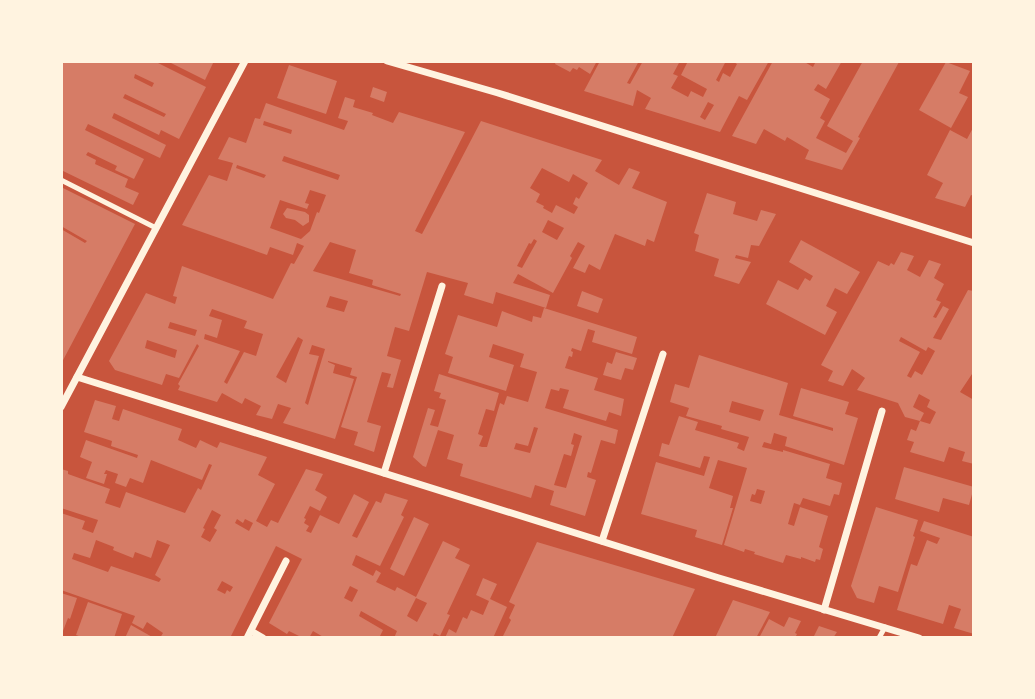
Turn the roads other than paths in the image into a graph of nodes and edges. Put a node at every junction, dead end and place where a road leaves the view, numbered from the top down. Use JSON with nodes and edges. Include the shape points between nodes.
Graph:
{"nodes":[{"id":1,"x":245,"y":61,"type":"edge"},
{"id":2,"x":387,"y":61,"type":"edge"},
{"id":3,"x":61,"y":180,"type":"edge"},
{"id":4,"x":156,"y":228,"type":"junction"},
{"id":5,"x":974,"y":243,"type":"edge"},
{"id":6,"x":442,"y":286,"type":"dead end"},
{"id":7,"x":663,"y":354,"type":"dead end"},
{"id":8,"x":77,"y":377,"type":"junction"},
{"id":9,"x":61,"y":407,"type":"edge"},
{"id":10,"x":882,"y":411,"type":"dead end"},
{"id":11,"x":384,"y":473,"type":"junction"},
{"id":12,"x":602,"y":541,"type":"junction"},
{"id":13,"x":286,"y":561,"type":"dead end"},
{"id":14,"x":824,"y":610,"type":"junction"},
{"id":15,"x":884,"y":627,"type":"junction"},
{"id":16,"x":249,"y":634,"type":"edge"},
{"id":17,"x":263,"y":638,"type":"edge"},
{"id":18,"x":879,"y":638,"type":"edge"},
{"id":19,"x":919,"y":638,"type":"edge"}],
"edges":[{"from":1,"to":4,"type":"street"},
{"from":2,"to":5,"type":"street"},
{"from":3,"to":4,"type":"lane"},
{"from":4,"to":8,"type":"street"},
{"from":6,"to":11,"type":"street"},
{"from":7,"to":12,"type":"street"},
{"from":8,"to":9,"type":"street"},
{"from":8,"to":11,"type":"street"},
{"from":10,"to":14,"type":"street"},
{"from":11,"to":12,"type":"street"},
{"from":12,"to":14,"type":"street"},
{"from":13,"to":16,"type":"street"},
{"from":14,"to":15,"type":"street"},
{"from":15,"to":18,"type":"lane"},
{"from":15,"to":19,"type":"street"},
{"from":16,"to":17,"type":"street"}]}
